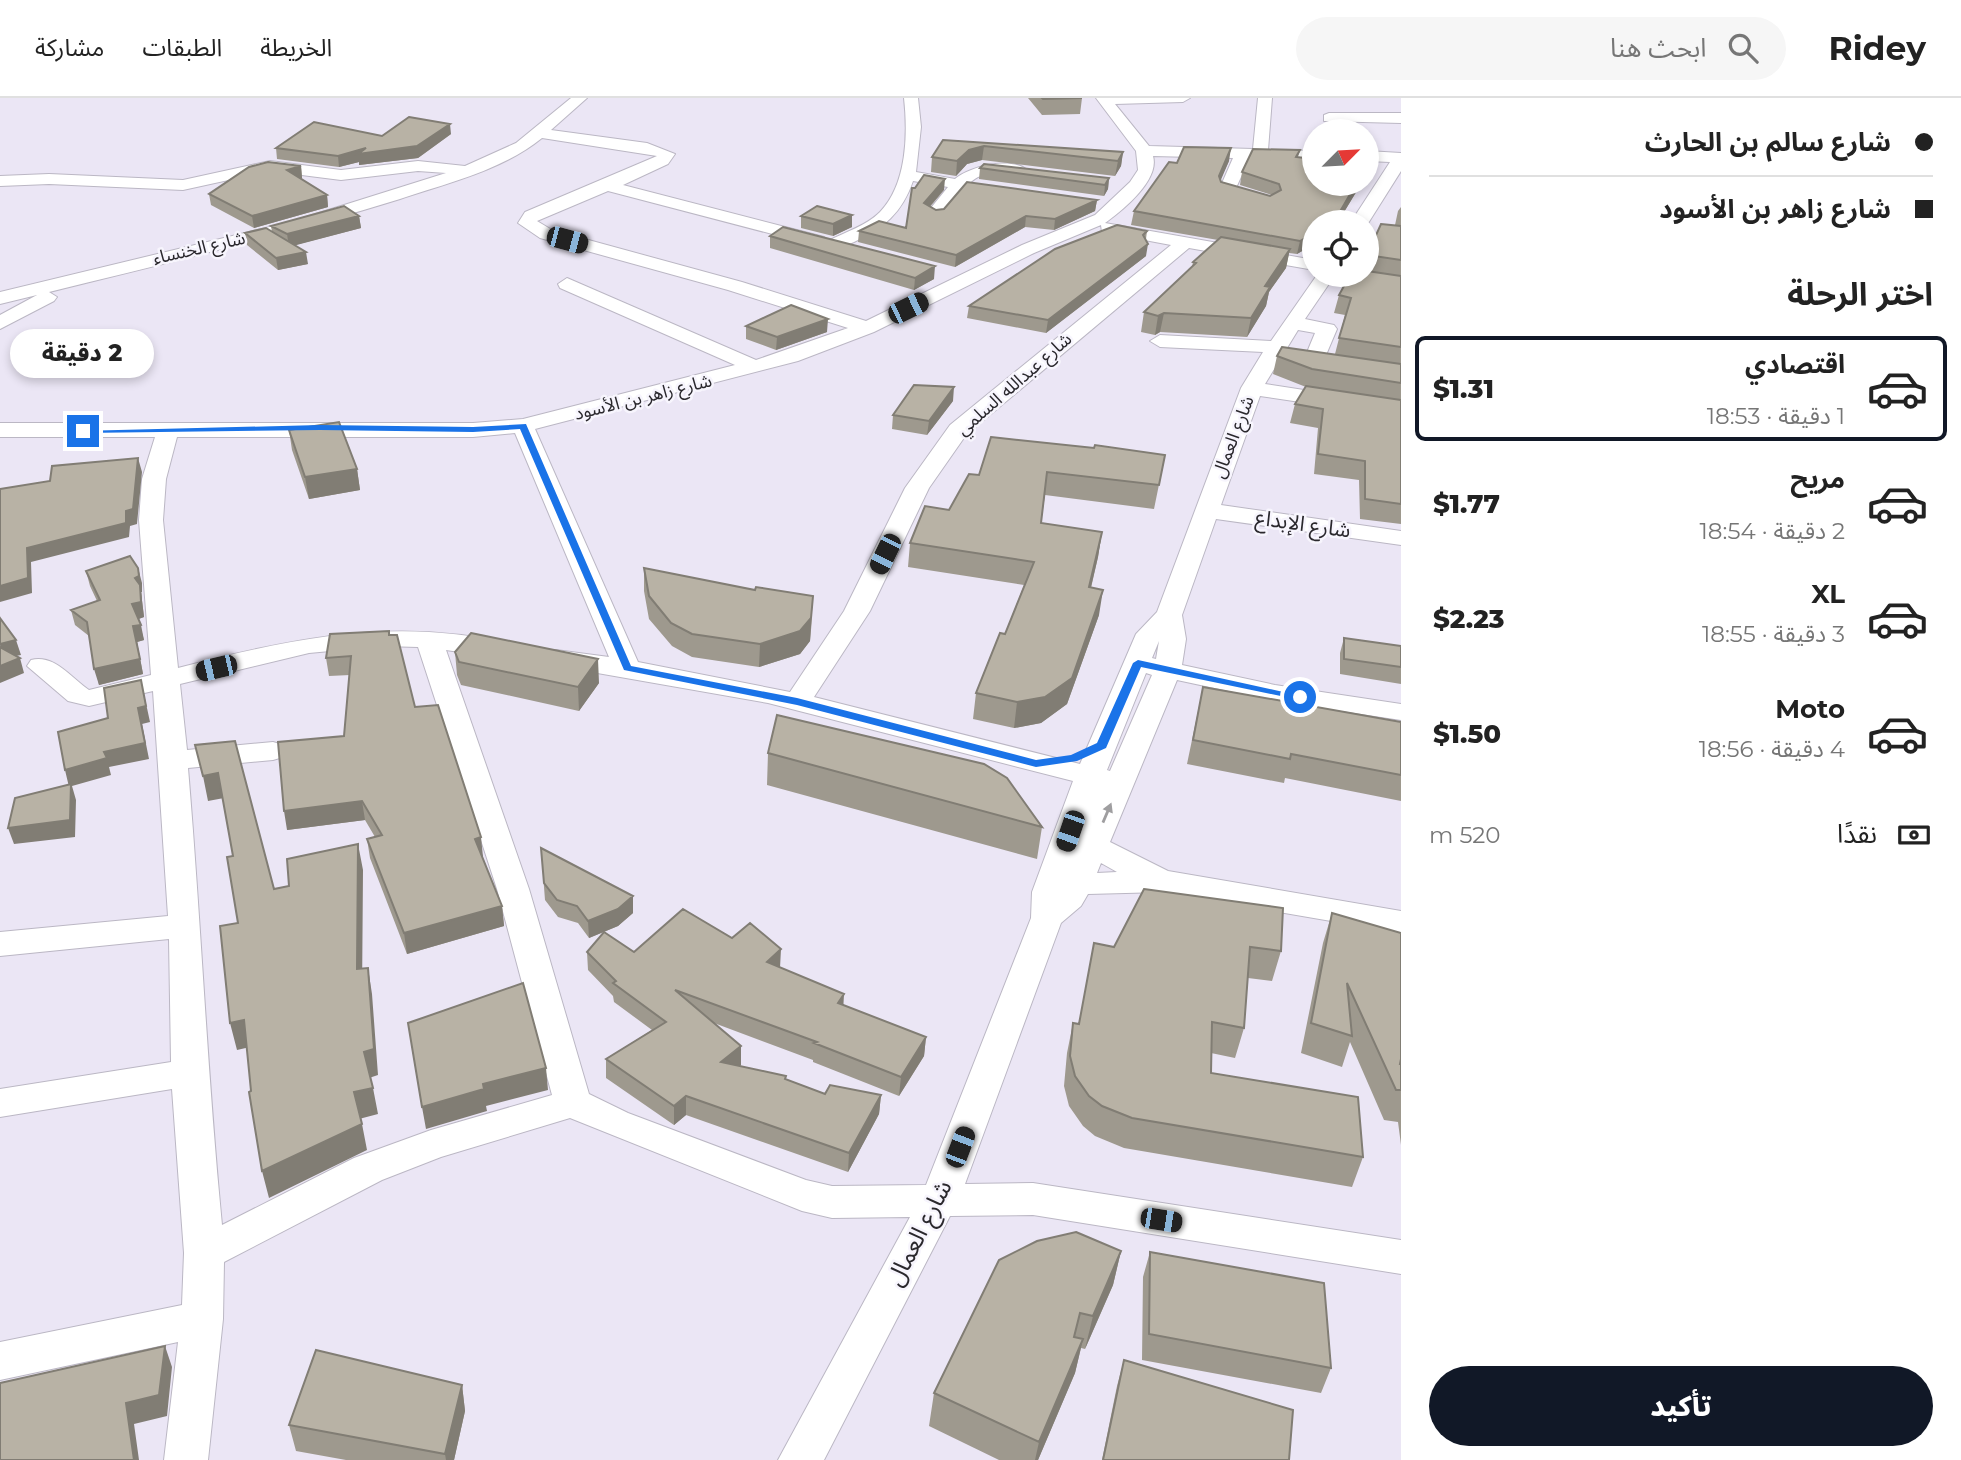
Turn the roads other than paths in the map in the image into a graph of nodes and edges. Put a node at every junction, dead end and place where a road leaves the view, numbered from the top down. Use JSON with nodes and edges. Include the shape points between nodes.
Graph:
{"nodes":[{"id":1,"x":580,"y":98,"type":"edge"},
{"id":2,"x":911,"y":98,"type":"edge"},
{"id":3,"x":1183,"y":98,"type":"edge"},
{"id":4,"x":1265,"y":98,"type":"edge"},
{"id":5,"x":1104,"y":99,"type":"edge"},
{"id":6,"x":1329,"y":118,"type":"dead end"},
{"id":7,"x":1401,"y":118,"type":"edge"},
{"id":8,"x":539,"y":135,"type":"junction"},
{"id":9,"x":1144,"y":151,"type":"junction"},
{"id":10,"x":1252,"y":154,"type":"junction"},
{"id":11,"x":1302,"y":156,"type":"edge"},
{"id":12,"x":1379,"y":157,"type":"edge"},
{"id":13,"x":1401,"y":158,"type":"edge"},
{"id":14,"x":418,"y":166,"type":"junction"},
{"id":15,"x":471,"y":171,"type":"junction"},
{"id":16,"x":1033,"y":173,"type":"edge"},
{"id":17,"x":907,"y":175,"type":"junction"},
{"id":18,"x":0,"y":181,"type":"edge"},
{"id":19,"x":1111,"y":182,"type":"edge"},
{"id":20,"x":1394,"y":182,"type":"edge"},
{"id":21,"x":959,"y":185,"type":"junction"},
{"id":22,"x":1136,"y":185,"type":"junction"},
{"id":23,"x":607,"y":186,"type":"junction"},
{"id":24,"x":986,"y":188,"type":"edge"},
{"id":25,"x":1090,"y":202,"type":"edge"},
{"id":26,"x":1268,"y":202,"type":"edge"},
{"id":27,"x":1117,"y":206,"type":"junction"},
{"id":28,"x":1370,"y":210,"type":"edge"},
{"id":29,"x":935,"y":214,"type":"edge"},
{"id":30,"x":1090,"y":225,"type":"junction"},
{"id":31,"x":1184,"y":243,"type":"junction"},
{"id":32,"x":834,"y":244,"type":"junction"},
{"id":33,"x":861,"y":251,"type":"edge"},
{"id":34,"x":1302,"y":263,"type":"edge"},
{"id":35,"x":942,"y":272,"type":"dead end"},
{"id":36,"x":969,"y":279,"type":"junction"},
{"id":37,"x":75,"y":281,"type":"junction"},
{"id":38,"x":567,"y":284,"type":"dead end"},
{"id":39,"x":1323,"y":287,"type":"edge"},
{"id":40,"x":0,"y":298,"type":"edge"},
{"id":41,"x":0,"y":323,"type":"edge"},
{"id":42,"x":1293,"y":323,"type":"junction"},
{"id":43,"x":867,"y":328,"type":"junction"},
{"id":44,"x":1160,"y":341,"type":"dead end"},
{"id":45,"x":1274,"y":351,"type":"junction"},
{"id":46,"x":1312,"y":362,"type":"junction"},
{"id":47,"x":1338,"y":366,"type":"edge"},
{"id":48,"x":758,"y":368,"type":"junction"},
{"id":49,"x":1252,"y":388,"type":"junction"},
{"id":50,"x":1401,"y":411,"type":"edge"},
{"id":51,"x":523,"y":426,"type":"junction"},
{"id":52,"x":0,"y":430,"type":"edge"},
{"id":53,"x":167,"y":432,"type":"junction"},
{"id":54,"x":1206,"y":510,"type":"junction"},
{"id":55,"x":1401,"y":538,"type":"edge"},
{"id":56,"x":1169,"y":615,"type":"junction"},
{"id":57,"x":429,"y":640,"type":"junction"},
{"id":58,"x":41,"y":666,"type":"dead end"},
{"id":59,"x":627,"y":668,"type":"junction"},
{"id":60,"x":1136,"y":670,"type":"junction"},
{"id":61,"x":1165,"y":675,"type":"junction"},
{"id":62,"x":167,"y":679,"type":"junction"},
{"id":63,"x":797,"y":702,"type":"junction"},
{"id":64,"x":1401,"y":712,"type":"edge"},
{"id":65,"x":1102,"y":745,"type":"junction"},
{"id":66,"x":273,"y":751,"type":"dead end"},
{"id":67,"x":173,"y":760,"type":"junction"},
{"id":68,"x":1036,"y":764,"type":"junction"},
{"id":69,"x":1090,"y":776,"type":"junction"},
{"id":70,"x":1120,"y":782,"type":"junction"},
{"id":71,"x":1077,"y":811,"type":"junction"},
{"id":72,"x":1092,"y":846,"type":"junction"},
{"id":73,"x":1163,"y":881,"type":"junction"},
{"id":74,"x":1076,"y":884,"type":"junction"},
{"id":75,"x":1047,"y":918,"type":"junction"},
{"id":76,"x":1401,"y":922,"type":"edge"},
{"id":77,"x":185,"y":926,"type":"junction"},
{"id":78,"x":0,"y":944,"type":"edge"},
{"id":79,"x":189,"y":1073,"type":"junction"},
{"id":80,"x":0,"y":1103,"type":"edge"},
{"id":81,"x":573,"y":1103,"type":"junction"},
{"id":82,"x":940,"y":1198,"type":"junction"},
{"id":83,"x":205,"y":1253,"type":"junction"},
{"id":84,"x":1401,"y":1257,"type":"edge"},
{"id":85,"x":202,"y":1319,"type":"junction"},
{"id":86,"x":0,"y":1361,"type":"edge"},
{"id":87,"x":186,"y":1460,"type":"edge"},
{"id":88,"x":800,"y":1460,"type":"edge"}],
"edges":[{"from":1,"to":8,"type":"street","name":"شارع الخنساء"},
{"from":2,"to":17,"type":"street","via":[[914,139]]},
{"from":3,"to":5,"type":"street"},
{"from":4,"to":10,"type":"street"},
{"from":5,"to":9,"type":"street"},
{"from":6,"to":7,"type":"street"},
{"from":8,"to":14,"type":"street"},
{"from":8,"to":15,"type":"street","name":"شارع الخنساء"},
{"from":8,"to":23,"type":"street","via":[[667,154],[662,161]]},
{"from":9,"to":10,"type":"street"},
{"from":9,"to":22,"type":"street","name":"شارع زاهر بن الأسود","via":[[1146,170]]},
{"from":10,"to":11,"type":"street"},
{"from":10,"to":26,"type":"street","via":[[1227,190]]},
{"from":12,"to":13,"type":"street"},
{"from":13,"to":20,"type":"street"},
{"from":14,"to":15,"type":"street"},
{"from":14,"to":18,"type":"street","via":[[341,175],[258,167],[183,185],[70,179]]},
{"from":15,"to":37,"type":"street","name":"شارع الخنساء","via":[[296,226]]},
{"from":16,"to":21,"type":"street","via":[[982,168]]},
{"from":17,"to":21,"type":"street"},
{"from":17,"to":32,"type":"street","via":[[888,214]]},
{"from":19,"to":22,"type":"street"},
{"from":20,"to":28,"type":"street"},
{"from":21,"to":24,"type":"street"},
{"from":21,"to":29,"type":"street"},
{"from":22,"to":27,"type":"street","name":"شارع زاهر بن الأسود"},
{"from":23,"to":32,"type":"street"},
{"from":23,"to":43,"type":"street","via":[[531,216],[527,223],[546,234]]},
{"from":25,"to":27,"type":"street"},
{"from":27,"to":30,"type":"street","name":"شارع زاهر بن الأسود"},
{"from":30,"to":31,"type":"street"},
{"from":30,"to":36,"type":"street","name":"شارع زاهر بن الأسود"},
{"from":31,"to":34,"type":"street"},
{"from":31,"to":63,"type":"street","name":"شارع عبدالله السلمي","via":[[958,430],[917,488],[857,611]]},
{"from":32,"to":33,"type":"street"},
{"from":35,"to":36,"type":"street"},
{"from":36,"to":43,"type":"street","name":"شارع زاهر بن الأسود"},
{"from":37,"to":40,"type":"street","name":"شارع الخنساء"},
{"from":37,"to":41,"type":"street"},
{"from":38,"to":48,"type":"street"},
{"from":39,"to":42,"type":"street","name":"شارع العمال"},
{"from":42,"to":45,"type":"street","name":"شارع العمال"},
{"from":42,"to":46,"type":"street","via":[[1327,329]]},
{"from":43,"to":48,"type":"street","name":"شارع زاهر بن الأسود"},
{"from":44,"to":45,"type":"street"},
{"from":45,"to":46,"type":"street"},
{"from":45,"to":49,"type":"street","name":"شارع العمال"},
{"from":46,"to":47,"type":"street"},
{"from":48,"to":51,"type":"street","name":"شارع زاهر بن الأسود"},
{"from":49,"to":50,"type":"street"},
{"from":49,"to":54,"type":"street","name":"شارع العمال"},
{"from":51,"to":53,"type":"street","name":"شارع زاهر بن الأسود"},
{"from":51,"to":59,"type":"street"},
{"from":52,"to":53,"type":"street","name":"شارع زاهر بن الأسود"},
{"from":53,"to":62,"type":"street","via":[[154,479],[151,520]]},
{"from":54,"to":55,"type":"street","name":"شارع الإبداع"},
{"from":54,"to":56,"type":"street","name":"شارع العمال"},
{"from":56,"to":60,"type":"street","name":"شارع العمال","via":[[1149,634]]},
{"from":56,"to":61,"type":"street","name":"شارع العمال","via":[[1173,639]]},
{"from":57,"to":59,"type":"street"},
{"from":57,"to":62,"type":"street","via":[[326,643]]},
{"from":57,"to":81,"type":"street","via":[[513,889]]},
{"from":58,"to":62,"type":"street","via":[[84,697]]},
{"from":59,"to":63,"type":"street"},
{"from":60,"to":61,"type":"street"},
{"from":60,"to":65,"type":"street","name":"شارع العمال"},
{"from":61,"to":64,"type":"street","via":[[1252,694]]},
{"from":61,"to":70,"type":"street","name":"شارع العمال"},
{"from":62,"to":67,"type":"street"},
{"from":63,"to":68,"type":"street"},
{"from":65,"to":68,"type":"street","via":[[1073,758]]},
{"from":65,"to":69,"type":"street","name":"شارع العمال"},
{"from":66,"to":67,"type":"street"},
{"from":67,"to":77,"type":"street"},
{"from":68,"to":69,"type":"street"},
{"from":68,"to":71,"type":"street","via":[[1061,785]]},
{"from":69,"to":70,"type":"street"},
{"from":69,"to":71,"type":"street","name":"شارع العمال"},
{"from":72,"to":70,"type":"street","name":"شارع العمال","one_way":true},
{"from":71,"to":75,"type":"street","name":"شارع العمال","via":[[1048,892]]},
{"from":72,"to":73,"type":"street"},
{"from":72,"to":74,"type":"street","name":"شارع العمال"},
{"from":73,"to":74,"type":"street"},
{"from":73,"to":76,"type":"street"},
{"from":74,"to":75,"type":"street","name":"شارع العمال","via":[[1070,898]]},
{"from":75,"to":82,"type":"street","name":"شارع العمال"},
{"from":77,"to":78,"type":"street"},
{"from":77,"to":79,"type":"street"},
{"from":79,"to":80,"type":"street"},
{"from":79,"to":83,"type":"street"},
{"from":81,"to":82,"type":"street","via":[[802,1195],[865,1203]]},
{"from":81,"to":83,"type":"street","via":[[431,1145],[368,1169]]},
{"from":82,"to":84,"type":"street","via":[[1032,1199]]},
{"from":82,"to":88,"type":"street","name":"شارع العمال"},
{"from":83,"to":85,"type":"street"},
{"from":85,"to":86,"type":"street"},
{"from":85,"to":87,"type":"street"}]}
